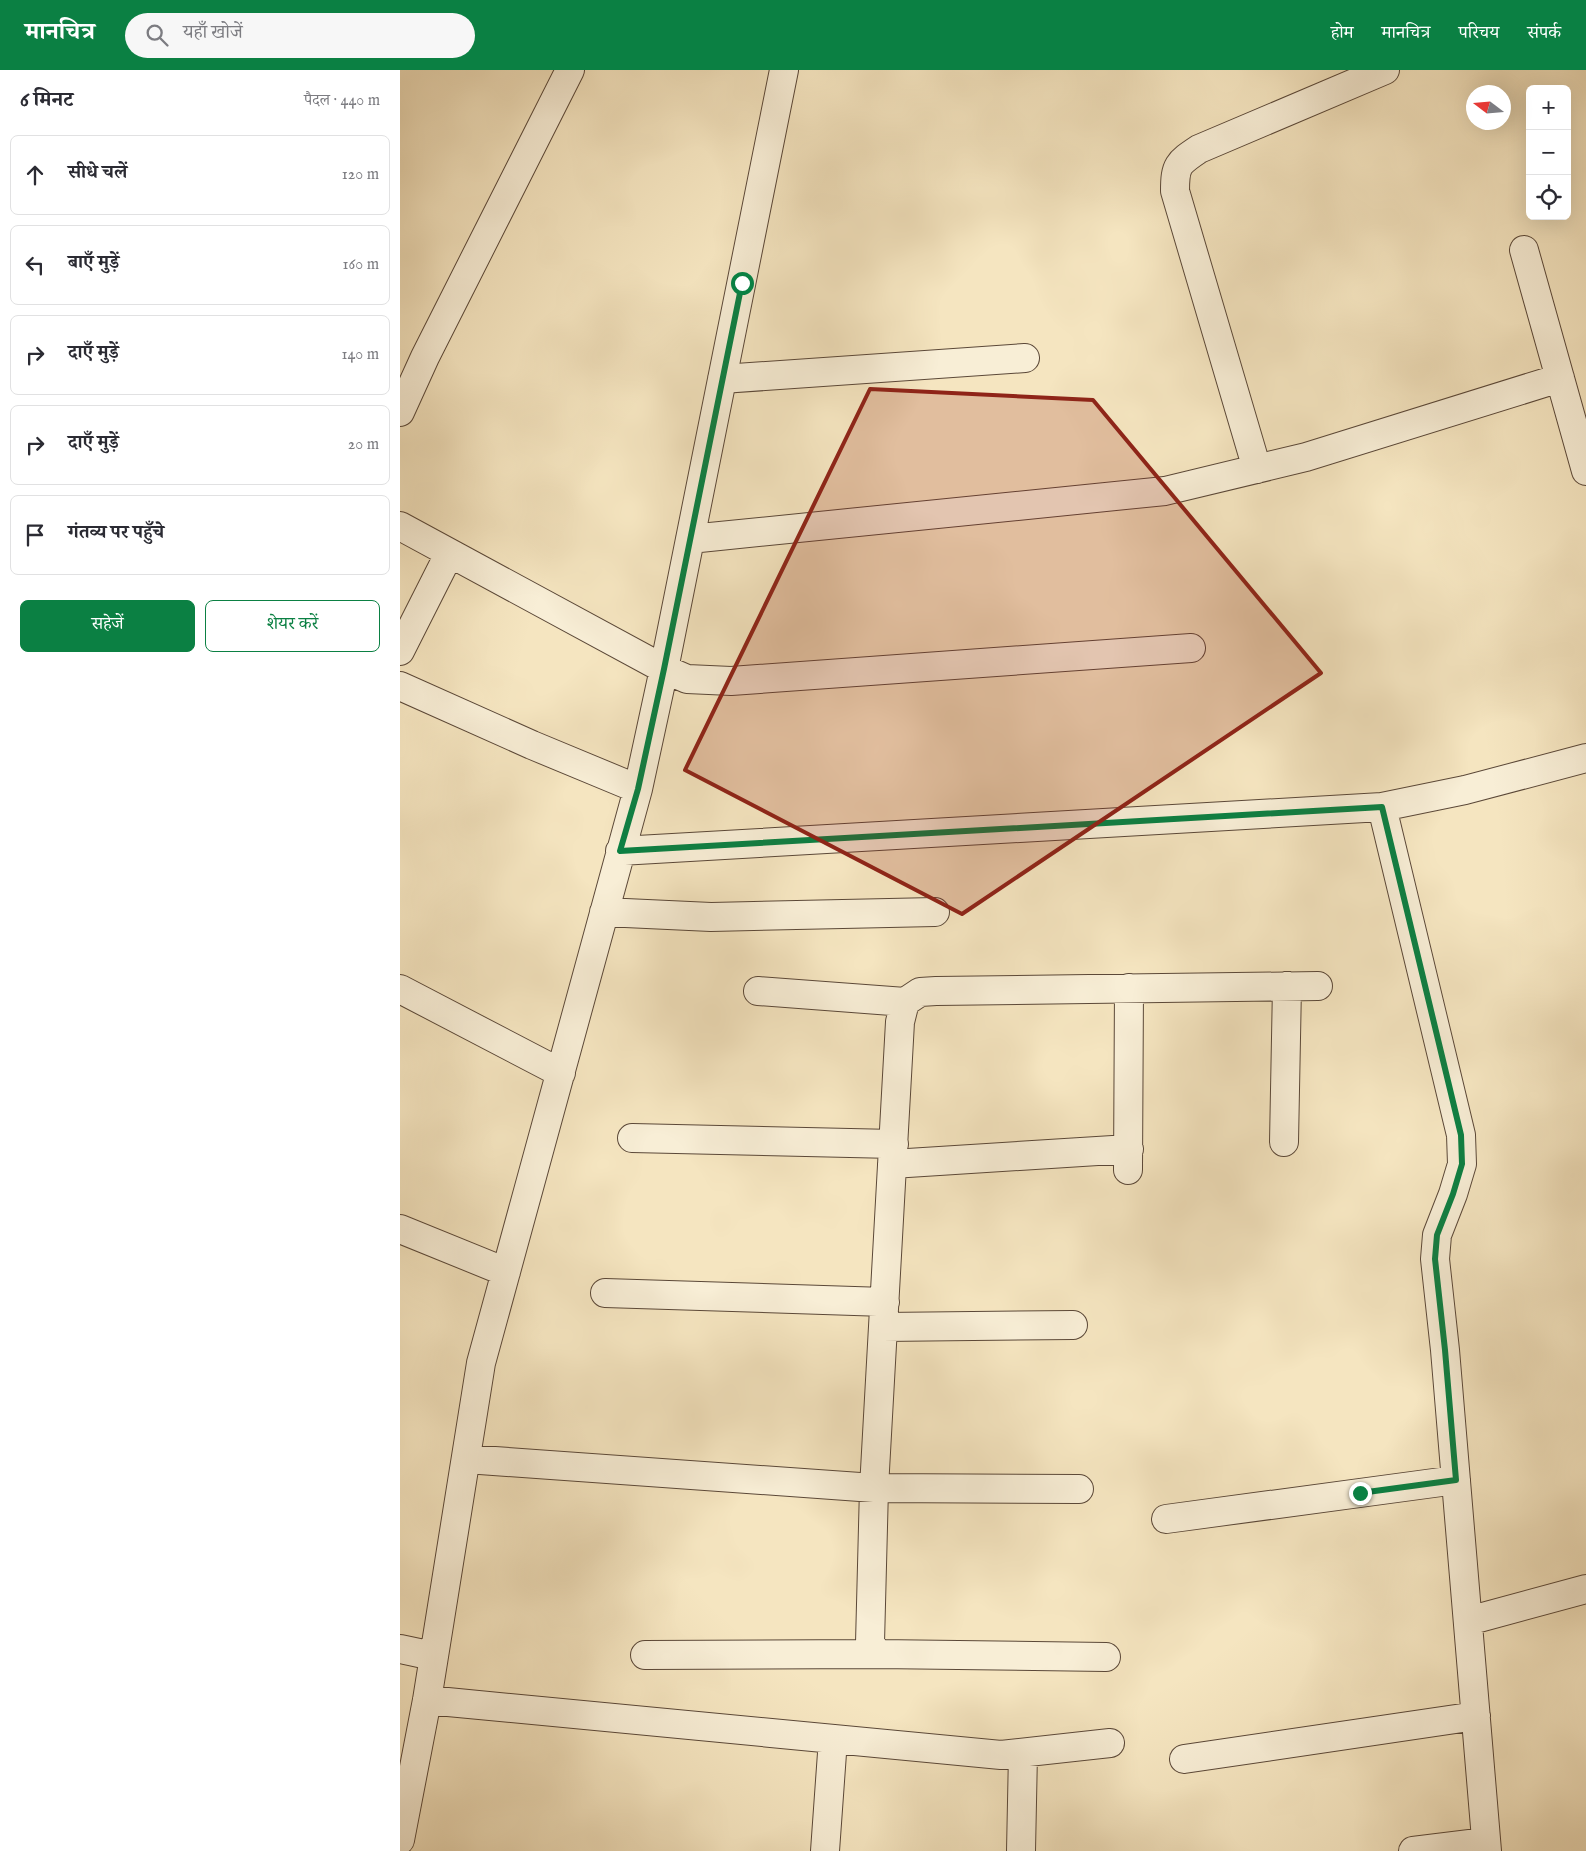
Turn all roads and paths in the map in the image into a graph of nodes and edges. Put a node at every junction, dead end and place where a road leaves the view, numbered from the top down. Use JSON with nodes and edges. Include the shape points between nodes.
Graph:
{"nodes":[{"id":1,"x":570,"y":70,"type":"edge"},
{"id":2,"x":784,"y":70,"type":"edge"},
{"id":3,"x":1385,"y":70,"type":"edge"},
{"id":4,"x":1524,"y":250,"type":"dead end"},
{"id":5,"x":1025,"y":358,"type":"dead end"},
{"id":6,"x":1560,"y":378,"type":"junction"},
{"id":7,"x":722,"y":379,"type":"junction"},
{"id":8,"x":400,"y":412,"type":"edge"},
{"id":9,"x":1257,"y":468,"type":"junction"},
{"id":10,"x":1586,"y":471,"type":"edge"},
{"id":11,"x":400,"y":526,"type":"edge"},
{"id":12,"x":690,"y":539,"type":"junction"},
{"id":13,"x":449,"y":554,"type":"junction"},
{"id":14,"x":1191,"y":648,"type":"dead end"},
{"id":15,"x":400,"y":651,"type":"edge"},
{"id":16,"x":664,"y":669,"type":"junction"},
{"id":17,"x":400,"y":686,"type":"edge"},
{"id":18,"x":1586,"y":758,"type":"edge"},
{"id":19,"x":638,"y":789,"type":"junction"},
{"id":20,"x":1382,"y":807,"type":"junction"},
{"id":21,"x":620,"y":851,"type":"junction"},
{"id":22,"x":604,"y":912,"type":"junction"},
{"id":23,"x":935,"y":912,"type":"dead end"},
{"id":24,"x":1287,"y":986,"type":"junction"},
{"id":25,"x":1318,"y":986,"type":"dead end"},
{"id":26,"x":400,"y":988,"type":"edge"},
{"id":27,"x":1130,"y":988,"type":"junction"},
{"id":28,"x":758,"y":991,"type":"dead end"},
{"id":29,"x":905,"y":1002,"type":"junction"},
{"id":30,"x":561,"y":1073,"type":"junction"},
{"id":31,"x":632,"y":1138,"type":"dead end"},
{"id":32,"x":1284,"y":1142,"type":"dead end"},
{"id":33,"x":893,"y":1154,"type":"junction"},
{"id":34,"x":400,"y":1229,"type":"edge"},
{"id":35,"x":506,"y":1272,"type":"junction"},
{"id":36,"x":605,"y":1292,"type":"dead end"},
{"id":37,"x":884,"y":1314,"type":"junction"},
{"id":38,"x":1073,"y":1325,"type":"dead end"},
{"id":39,"x":466,"y":1459,"type":"junction"},
{"id":40,"x":1456,"y":1480,"type":"junction"},
{"id":41,"x":874,"y":1488,"type":"junction"},
{"id":42,"x":1080,"y":1489,"type":"dead end"},
{"id":43,"x":1166,"y":1519,"type":"dead end"},
{"id":44,"x":1586,"y":1589,"type":"edge"},
{"id":45,"x":1468,"y":1621,"type":"junction"},
{"id":46,"x":400,"y":1649,"type":"edge"},
{"id":47,"x":878,"y":1654,"type":"junction"},
{"id":48,"x":645,"y":1655,"type":"dead end"},
{"id":49,"x":433,"y":1656,"type":"junction"},
{"id":50,"x":1106,"y":1657,"type":"dead end"},
{"id":51,"x":427,"y":1700,"type":"junction"},
{"id":52,"x":1476,"y":1716,"type":"junction"},
{"id":53,"x":832,"y":1739,"type":"junction"},
{"id":54,"x":1110,"y":1742,"type":"dead end"},
{"id":55,"x":1023,"y":1753,"type":"junction"},
{"id":56,"x":1184,"y":1759,"type":"dead end"},
{"id":57,"x":400,"y":1840,"type":"edge"},
{"id":58,"x":1487,"y":1846,"type":"edge"},
{"id":59,"x":825,"y":1851,"type":"edge"},
{"id":60,"x":1021,"y":1851,"type":"edge"},
{"id":61,"x":1413,"y":1851,"type":"edge"}],
"edges":[{"from":1,"to":8,"type":"street"},
{"from":2,"to":7,"type":"street"},
{"from":3,"to":9,"type":"street","via":[[1199,148],[1182,160],[1175,174],[1175,191]]},
{"from":4,"to":6,"type":"street"},
{"from":5,"to":7,"type":"street"},
{"from":6,"to":9,"type":"street","via":[[1306,457]]},
{"from":6,"to":10,"type":"street"},
{"from":7,"to":12,"type":"street"},
{"from":9,"to":12,"type":"street","via":[[1165,491]]},
{"from":11,"to":13,"type":"street"},
{"from":12,"to":16,"type":"street"},
{"from":13,"to":15,"type":"street"},
{"from":13,"to":16,"type":"street"},
{"from":14,"to":16,"type":"street","via":[[731,681],[687,679]]},
{"from":16,"to":19,"type":"street"},
{"from":17,"to":19,"type":"street"},
{"from":18,"to":20,"type":"street","via":[[1465,790]]},
{"from":19,"to":21,"type":"street"},
{"from":20,"to":21,"type":"street"},
{"from":20,"to":40,"type":"street","via":[[1461,1135],[1462,1164],[1437,1235],[1435,1259]]},
{"from":21,"to":22,"type":"street"},
{"from":22,"to":23,"type":"street","via":[[710,918]]},
{"from":22,"to":30,"type":"street"},
{"from":24,"to":25,"type":"street"},
{"from":24,"to":27,"type":"street"},
{"from":24,"to":32,"type":"street"},
{"from":26,"to":30,"type":"street"},
{"from":27,"to":29,"type":"street","via":[[928,991],[920,992]]},
{"from":27,"to":33,"type":"street","via":[[1129,1160]]},
{"from":28,"to":29,"type":"street"},
{"from":29,"to":33,"type":"street","via":[[900,1022]]},
{"from":30,"to":35,"type":"street"},
{"from":31,"to":33,"type":"street"},
{"from":33,"to":37,"type":"street"},
{"from":34,"to":35,"type":"street"},
{"from":35,"to":39,"type":"street","via":[[481,1363]]},
{"from":36,"to":37,"type":"street"},
{"from":37,"to":38,"type":"street"},
{"from":37,"to":41,"type":"street"},
{"from":39,"to":41,"type":"street"},
{"from":39,"to":49,"type":"street"},
{"from":40,"to":43,"type":"street"},
{"from":40,"to":45,"type":"street"},
{"from":41,"to":42,"type":"street"},
{"from":41,"to":47,"type":"street","via":[[870,1643]]},
{"from":44,"to":45,"type":"street"},
{"from":45,"to":52,"type":"street"},
{"from":46,"to":49,"type":"street"},
{"from":47,"to":48,"type":"street"},
{"from":47,"to":50,"type":"street"},
{"from":49,"to":51,"type":"street"},
{"from":51,"to":53,"type":"street"},
{"from":51,"to":57,"type":"street"},
{"from":52,"to":56,"type":"street"},
{"from":52,"to":58,"type":"street"},
{"from":53,"to":55,"type":"street","via":[[1001,1755]]},
{"from":53,"to":59,"type":"street"},
{"from":54,"to":55,"type":"street"},
{"from":55,"to":60,"type":"street"},
{"from":58,"to":61,"type":"street"}]}
